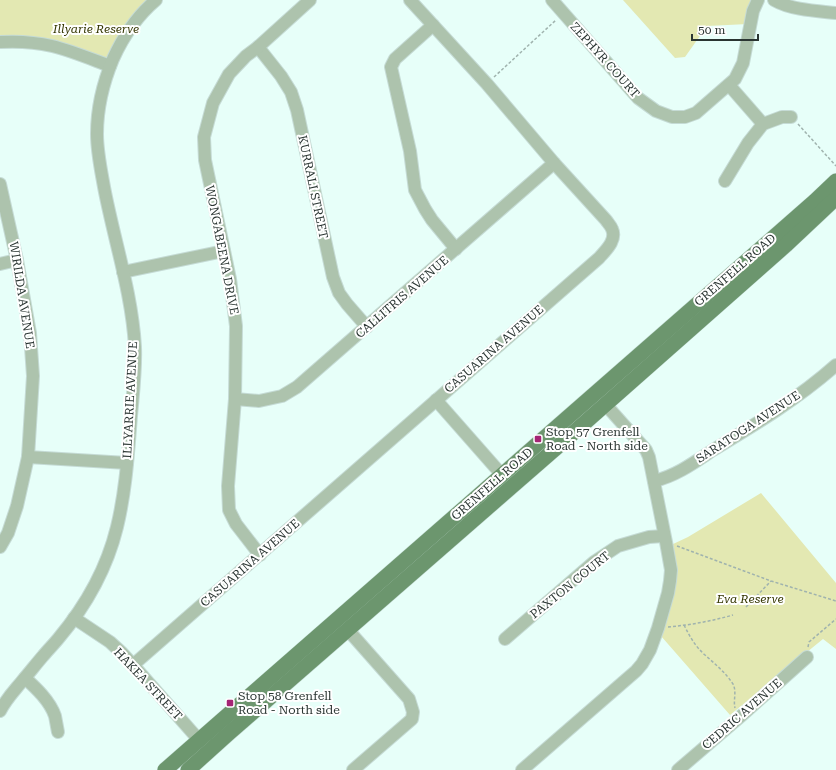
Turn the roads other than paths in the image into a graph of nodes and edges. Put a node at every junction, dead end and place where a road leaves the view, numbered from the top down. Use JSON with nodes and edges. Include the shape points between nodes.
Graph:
{"nodes":[{"id":1,"x":156,"y":0,"type":"edge"},
{"id":2,"x":310,"y":0,"type":"edge"},
{"id":3,"x":410,"y":0,"type":"edge"},
{"id":4,"x":552,"y":0,"type":"edge"},
{"id":5,"x":758,"y":0,"type":"edge"},
{"id":6,"x":774,"y":0,"type":"edge"},
{"id":7,"x":836,"y":14,"type":"edge"},
{"id":8,"x":433,"y":25,"type":"junction"},
{"id":9,"x":0,"y":42,"type":"edge"},
{"id":10,"x":258,"y":47,"type":"junction"},
{"id":11,"x":110,"y":66,"type":"junction"},
{"id":12,"x":729,"y":85,"type":"junction"},
{"id":13,"x":791,"y":117,"type":"road end"},
{"id":14,"x":763,"y":124,"type":"junction"},
{"id":15,"x":554,"y":162,"type":"junction"},
{"id":16,"x":725,"y":181,"type":"dead end"},
{"id":17,"x":836,"y":181,"type":"edge"},
{"id":18,"x":0,"y":184,"type":"edge"},
{"id":19,"x":836,"y":198,"type":"edge"},
{"id":20,"x":456,"y":249,"type":"junction"},
{"id":21,"x":224,"y":251,"type":"junction"},
{"id":22,"x":17,"y":260,"type":"junction"},
{"id":23,"x":0,"y":264,"type":"edge"},
{"id":24,"x":123,"y":272,"type":"junction"},
{"id":25,"x":367,"y":327,"type":"junction"},
{"id":26,"x":836,"y":365,"type":"edge"},
{"id":27,"x":235,"y":399,"type":"junction"},
{"id":28,"x":600,"y":399,"type":"junction"},
{"id":29,"x":436,"y":400,"type":"junction"},
{"id":30,"x":28,"y":457,"type":"junction"},
{"id":31,"x":127,"y":463,"type":"junction"},
{"id":32,"x":502,"y":475,"type":"junction"},
{"id":33,"x":654,"y":481,"type":"junction"},
{"id":34,"x":512,"y":487,"type":"junction"},
{"id":35,"x":665,"y":539,"type":"junction"},
{"id":36,"x":0,"y":547,"type":"edge"},
{"id":37,"x":260,"y":555,"type":"junction"},
{"id":38,"x":74,"y":618,"type":"junction"},
{"id":39,"x":338,"y":619,"type":"junction"},
{"id":40,"x":348,"y":630,"type":"junction"},
{"id":41,"x":505,"y":640,"type":"dead end"},
{"id":42,"x":806,"y":657,"type":"road end"},
{"id":43,"x":134,"y":665,"type":"junction"},
{"id":44,"x":25,"y":678,"type":"junction"},
{"id":45,"x":0,"y":711,"type":"edge"},
{"id":46,"x":58,"y":732,"type":"dead end"},
{"id":47,"x":199,"y":740,"type":"junction"},
{"id":48,"x":165,"y":770,"type":"edge"},
{"id":49,"x":188,"y":770,"type":"edge"},
{"id":50,"x":353,"y":770,"type":"edge"},
{"id":51,"x":522,"y":770,"type":"edge"},
{"id":52,"x":678,"y":770,"type":"edge"}],
"edges":[{"from":1,"to":11,"type":"street","name":"ILLYARRIE AVENUE","via":[[130,29]]},
{"from":2,"to":10,"type":"street","name":"WONGABEENA DRIVE"},
{"from":3,"to":8,"type":"street","name":"CASUARINA AVENUE"},
{"from":4,"to":12,"type":"street","name":"ZEPHYR COURT","via":[[638,98],[656,111],[672,117],[685,117],[696,113]]},
{"from":5,"to":12,"type":"street","name":"ZEPHYR COURT","via":[[753,11],[743,63]]},
{"from":6,"to":7,"type":"street","via":[[796,8]]},
{"from":8,"to":15,"type":"street","name":"CASUARINA AVENUE"},
{"from":8,"to":20,"type":"street","via":[[395,59],[391,68],[410,151],[415,190],[432,220]]},
{"from":9,"to":11,"type":"street","via":[[15,41],[52,46]]},
{"from":10,"to":21,"type":"street","name":"WONGABEENA DRIVE","via":[[229,74],[213,103],[204,137],[205,160]]},
{"from":10,"to":25,"type":"street","name":"KURRALI STREET","via":[[291,92],[333,277],[343,299]]},
{"from":11,"to":24,"type":"street","name":"ILLYARRIE AVENUE","via":[[99,105],[97,136]]},
{"from":12,"to":14,"type":"street"},
{"from":13,"to":14,"type":"street","via":[[782,117]]},
{"from":14,"to":16,"type":"street"},
{"from":15,"to":20,"type":"street","name":"CALLITRIS AVENUE"},
{"from":15,"to":29,"type":"street","name":"CASUARINA AVENUE","via":[[606,220],[613,230],[613,240],[599,258]]},
{"from":17,"to":28,"type":"main road","name":"GRENFELL ROAD"},
{"from":18,"to":22,"type":"street","name":"WIRILDA AVENUE"},
{"from":19,"to":28,"type":"main road","name":"GRENFELL ROAD","via":[[780,250]]},
{"from":20,"to":25,"type":"street","name":"CALLITRIS AVENUE"},
{"from":21,"to":24,"type":"street"},
{"from":21,"to":27,"type":"street","name":"WONGABEENA DRIVE","via":[[236,326]]},
{"from":22,"to":23,"type":"street"},
{"from":22,"to":30,"type":"street","name":"WIRILDA AVENUE","via":[[31,340],[33,376]]},
{"from":24,"to":31,"type":"street","name":"ILLYARRIE AVENUE","via":[[135,347]]},
{"from":25,"to":27,"type":"street","name":"CALLITRIS AVENUE","via":[[298,387],[282,396],[259,401]]},
{"from":26,"to":33,"type":"street","name":"SARATOGA AVENUE","via":[[763,420],[695,462]]},
{"from":27,"to":37,"type":"street","name":"WONGABEENA DRIVE","via":[[228,486],[230,510],[236,524]]},
{"from":28,"to":32,"type":"main road","name":"GRENFELL ROAD"},
{"from":28,"to":33,"type":"street","via":[[646,450]]},
{"from":28,"to":34,"type":"main road","name":"GRENFELL ROAD"},
{"from":29,"to":32,"type":"street"},
{"from":29,"to":37,"type":"street","name":"CASUARINA AVENUE"},
{"from":30,"to":31,"type":"street"},
{"from":30,"to":36,"type":"street","name":"WIRILDA AVENUE","via":[[17,506],[8,533]]},
{"from":31,"to":38,"type":"street","name":"ILLYARRIE AVENUE","via":[[114,539],[98,577]]},
{"from":32,"to":34,"type":"main road"},
{"from":32,"to":39,"type":"main road","name":"GRENFELL ROAD"},
{"from":33,"to":35,"type":"street"},
{"from":34,"to":40,"type":"main road","name":"GRENFELL ROAD"},
{"from":35,"to":41,"type":"street","name":"PAXTON COURT","via":[[649,537],[618,546],[594,562]]},
{"from":35,"to":51,"type":"street","via":[[671,570],[670,581],[658,628],[646,658],[636,671]]},
{"from":37,"to":43,"type":"street","name":"CASUARINA AVENUE"},
{"from":38,"to":43,"type":"street","name":"HAKEA STREET","via":[[110,642]]},
{"from":38,"to":44,"type":"street","name":"ILLYARRIE AVENUE"},
{"from":39,"to":40,"type":"main road"},
{"from":39,"to":47,"type":"main road","name":"GRENFELL ROAD"},
{"from":40,"to":49,"type":"main road","name":"GRENFELL ROAD"},
{"from":40,"to":50,"type":"street","via":[[409,699],[413,712],[412,719]]},
{"from":42,"to":52,"type":"street","name":"CEDRIC AVENUE"},
{"from":43,"to":47,"type":"street","name":"HAKEA STREET"},
{"from":44,"to":45,"type":"street","name":"ILLYARRIE AVENUE"},
{"from":44,"to":46,"type":"street","via":[[48,703]]},
{"from":47,"to":48,"type":"main road","name":"GRENFELL ROAD"}]}
